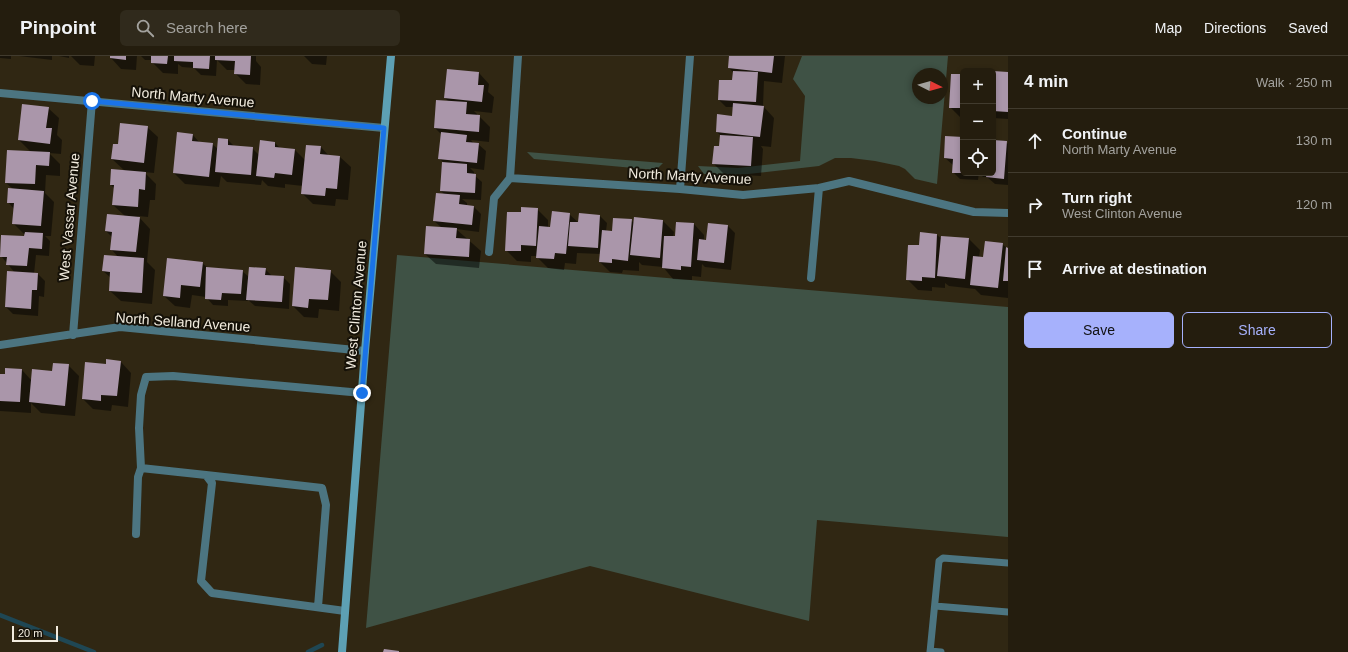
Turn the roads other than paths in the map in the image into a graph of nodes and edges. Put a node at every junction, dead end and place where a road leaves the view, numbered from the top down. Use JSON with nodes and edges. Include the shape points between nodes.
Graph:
{"nodes":[{"id":1,"x":391,"y":56,"type":"edge"},
{"id":2,"x":518,"y":56,"type":"edge"},
{"id":3,"x":690,"y":56,"type":"edge"},
{"id":4,"x":0,"y":92,"type":"edge"},
{"id":5,"x":92,"y":101,"type":"junction"},
{"id":6,"x":384,"y":128,"type":"junction"},
{"id":7,"x":510,"y":178,"type":"junction"},
{"id":8,"x":819,"y":188,"type":"junction"},
{"id":9,"x":680,"y":189,"type":"junction"},
{"id":10,"x":1008,"y":214,"type":"edge"},
{"id":11,"x":489,"y":252,"type":"dead end"},
{"id":12,"x":811,"y":278,"type":"dead end"},
{"id":13,"x":73,"y":335,"type":"junction"},
{"id":14,"x":0,"y":345,"type":"edge"},
{"id":15,"x":365,"y":351,"type":"junction"},
{"id":16,"x":362,"y":393,"type":"junction"},
{"id":17,"x":141,"y":468,"type":"junction"},
{"id":18,"x":206,"y":475,"type":"junction"},
{"id":19,"x":136,"y":534,"type":"dead end"},
{"id":20,"x":1008,"y":563,"type":"edge"},
{"id":21,"x":935,"y":606,"type":"junction"},
{"id":22,"x":318,"y":607,"type":"junction"},
{"id":23,"x":345,"y":611,"type":"junction"},
{"id":24,"x":1008,"y":612,"type":"edge"},
{"id":25,"x":342,"y":652,"type":"edge"},
{"id":26,"x":930,"y":652,"type":"edge"},
{"id":27,"x":941,"y":652,"type":"edge"}],
"edges":[{"from":1,"to":6,"type":"main road","name":"West Clinton Avenue"},
{"from":2,"to":7,"type":"street"},
{"from":3,"to":9,"type":"street"},
{"from":4,"to":5,"type":"street","name":"North Marty Avenue"},
{"from":5,"to":6,"type":"street","name":"North Marty Avenue"},
{"from":5,"to":13,"type":"street","name":"West Vassar Avenue"},
{"from":6,"to":15,"type":"main road","name":"West Clinton Avenue"},
{"from":7,"to":9,"type":"street","name":"North Marty Avenue"},
{"from":7,"to":11,"type":"street","via":[[494,198]]},
{"from":8,"to":9,"type":"street","name":"North Marty Avenue","via":[[743,195]]},
{"from":8,"to":10,"type":"street","name":"North Marty Avenue","via":[[849,181],[974,212]]},
{"from":8,"to":12,"type":"street"},
{"from":13,"to":14,"type":"street","name":"North Selland Avenue"},
{"from":13,"to":15,"type":"street","name":"North Selland Avenue","via":[[120,327]]},
{"from":15,"to":16,"type":"main road","name":"West Clinton Avenue"},
{"from":16,"to":17,"type":"street","via":[[173,376],[146,378],[140,395]]},
{"from":16,"to":23,"type":"main road","name":"West Clinton Avenue"},
{"from":17,"to":18,"type":"street"},
{"from":17,"to":19,"type":"street","via":[[138,476]]},
{"from":18,"to":22,"type":"street","via":[[212,483],[201,581],[212,593]]},
{"from":18,"to":22,"type":"street","via":[[322,488],[326,505]]},
{"from":20,"to":21,"type":"lane","via":[[943,558],[939,561]]},
{"from":21,"to":24,"type":"lane"},
{"from":21,"to":26,"type":"lane"},
{"from":22,"to":23,"type":"street"},
{"from":23,"to":25,"type":"main road","name":"West Clinton Avenue"},
{"from":26,"to":27,"type":"lane"}]}
